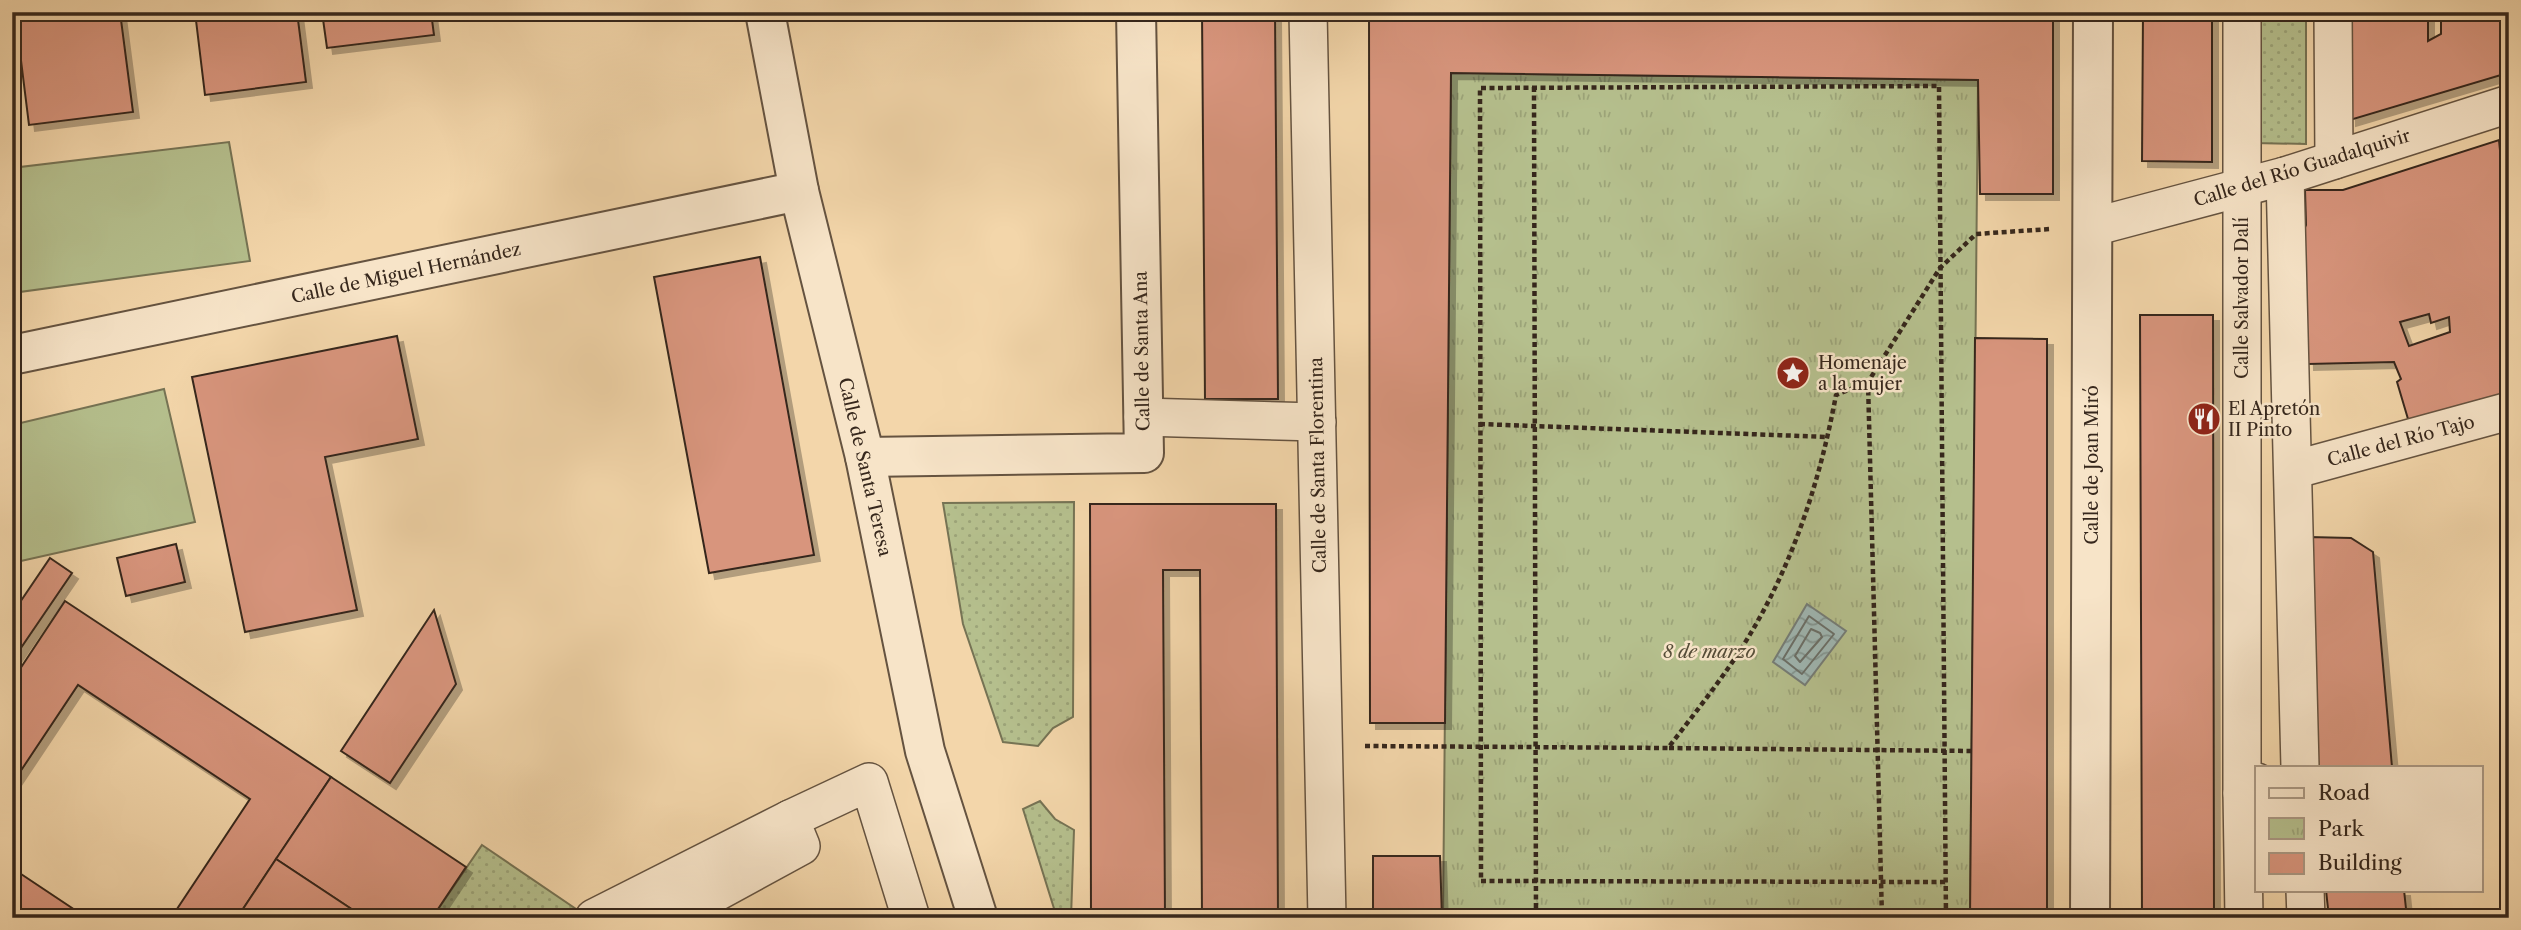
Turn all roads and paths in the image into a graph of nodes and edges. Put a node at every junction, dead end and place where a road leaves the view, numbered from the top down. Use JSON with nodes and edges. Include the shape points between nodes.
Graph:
{"nodes":[{"id":1,"x":765,"y":12,"type":"edge"},
{"id":2,"x":1136,"y":12,"type":"edge"},
{"id":3,"x":1308,"y":12,"type":"edge"},
{"id":4,"x":2093,"y":12,"type":"edge"},
{"id":5,"x":2242,"y":12,"type":"edge"},
{"id":6,"x":2333,"y":12,"type":"edge"},
{"id":7,"x":1534,"y":87,"type":"junction"},
{"id":8,"x":2509,"y":104,"type":"edge"},
{"id":9,"x":2334,"y":160,"type":"junction"},
{"id":10,"x":2286,"y":176,"type":"junction"},
{"id":11,"x":2242,"y":187,"type":"junction"},
{"id":12,"x":799,"y":191,"type":"junction"},
{"id":13,"x":2093,"y":227,"type":"junction"},
{"id":14,"x":1940,"y":268,"type":"junction"},
{"id":15,"x":12,"y":355,"type":"edge"},
{"id":16,"x":1868,"y":382,"type":"junction"},
{"id":17,"x":2509,"y":411,"type":"edge"},
{"id":18,"x":1143,"y":418,"type":"junction"},
{"id":19,"x":1317,"y":422,"type":"junction"},
{"id":20,"x":1479,"y":424,"type":"junction"},
{"id":21,"x":1535,"y":426,"type":"junction"},
{"id":22,"x":1828,"y":437,"type":"junction"},
{"id":23,"x":865,"y":457,"type":"junction"},
{"id":24,"x":2293,"y":470,"type":"junction"},
{"id":25,"x":1324,"y":746,"type":"junction"},
{"id":26,"x":1479,"y":747,"type":"junction"},
{"id":27,"x":1536,"y":747,"type":"junction"},
{"id":28,"x":1668,"y":748,"type":"junction"},
{"id":29,"x":1878,"y":750,"type":"junction"},
{"id":30,"x":1944,"y":750,"type":"junction"},
{"id":31,"x":1973,"y":751,"type":"dead end"},
{"id":32,"x":2291,"y":760,"type":"edge"},
{"id":33,"x":2250,"y":788,"type":"edge"},
{"id":34,"x":790,"y":819,"type":"junction"},
{"id":35,"x":1536,"y":881,"type":"junction"},
{"id":36,"x":1881,"y":882,"type":"junction"},
{"id":37,"x":1945,"y":882,"type":"junction"},
{"id":38,"x":2305,"y":892,"type":"edge"},
{"id":39,"x":444,"y":918,"type":"edge"},
{"id":40,"x":529,"y":918,"type":"edge"},
{"id":41,"x":594,"y":918,"type":"edge"},
{"id":42,"x":669,"y":918,"type":"edge"},
{"id":43,"x":911,"y":918,"type":"edge"},
{"id":44,"x":978,"y":918,"type":"edge"},
{"id":45,"x":1327,"y":918,"type":"edge"},
{"id":46,"x":1536,"y":918,"type":"edge"},
{"id":47,"x":1882,"y":918,"type":"edge"},
{"id":48,"x":1946,"y":918,"type":"edge"},
{"id":49,"x":2090,"y":918,"type":"edge"},
{"id":50,"x":2244,"y":918,"type":"edge"},
{"id":51,"x":2306,"y":918,"type":"edge"}],
"edges":[{"from":1,"to":12,"type":"street","name":"Calle de Santa Teresa"},
{"from":2,"to":18,"type":"street","name":"Calle de Santa Ana"},
{"from":3,"to":19,"type":"street","name":"Calle de Santa Florentina"},
{"from":4,"to":13,"type":"street","name":"Calle de Joan Miró"},
{"from":5,"to":11,"type":"street","name":"Calle Salvador Dalí"},
{"from":6,"to":9,"type":"street"},
{"from":7,"to":14,"type":"path","via":[[1939,86]]},
{"from":7,"to":20,"type":"path","via":[[1480,88]]},
{"from":7,"to":21,"type":"path"},
{"from":8,"to":9,"type":"street","name":"Calle del Río Guadalquivir"},
{"from":9,"to":10,"type":"street","name":"Calle del Río Guadalquivir"},
{"from":10,"to":11,"type":"street","name":"Calle del Río Guadalquivir"},
{"from":10,"to":24,"type":"street"},
{"from":11,"to":13,"type":"street","name":"Calle del Río Guadalquivir"},
{"from":11,"to":33,"type":"street","name":"Calle Salvador Dalí"},
{"from":12,"to":15,"type":"street","name":"Calle de Miguel Hernández"},
{"from":12,"to":23,"type":"street","name":"Calle de Santa Teresa"},
{"from":13,"to":14,"type":"path","via":[[1976,234]]},
{"from":13,"to":49,"type":"street","name":"Calle de Joan Miró"},
{"from":14,"to":16,"type":"path"},
{"from":14,"to":30,"type":"path"},
{"from":16,"to":22,"type":"path","via":[[1836,395]]},
{"from":16,"to":29,"type":"path"},
{"from":17,"to":24,"type":"street","name":"Calle del Río Tajo"},
{"from":18,"to":19,"type":"street"},
{"from":18,"to":23,"type":"street","name":"Calle de Santa Ana","via":[[1144,453]]},
{"from":19,"to":25,"type":"street","name":"Calle de Santa Florentina"},
{"from":20,"to":21,"type":"path"},
{"from":20,"to":26,"type":"path"},
{"from":21,"to":22,"type":"path"},
{"from":21,"to":27,"type":"path"},
{"from":22,"to":28,"type":"path","via":[[1808,512],[1763,612],[1730,666]]},
{"from":23,"to":44,"type":"street","name":"Calle de Santa Teresa","via":[[925,751]]},
{"from":24,"to":32,"type":"street"},
{"from":25,"to":26,"type":"path"},
{"from":25,"to":45,"type":"street","name":"Calle de Santa Florentina"},
{"from":26,"to":27,"type":"path"},
{"from":26,"to":35,"type":"path","via":[[1481,881]]},
{"from":27,"to":28,"type":"path"},
{"from":27,"to":35,"type":"path"},
{"from":28,"to":29,"type":"path"},
{"from":29,"to":30,"type":"path"},
{"from":29,"to":36,"type":"path"},
{"from":30,"to":31,"type":"path"},
{"from":30,"to":37,"type":"path"},
{"from":33,"to":50,"type":"street","name":"Calle Salvador Dalí"},
{"from":34,"to":41,"type":"street"},
{"from":34,"to":42,"type":"street","via":[[801,846]]},
{"from":34,"to":43,"type":"street","via":[[869,782]]},
{"from":35,"to":36,"type":"path"},
{"from":35,"to":46,"type":"path"},
{"from":36,"to":37,"type":"path"},
{"from":36,"to":47,"type":"path"},
{"from":37,"to":48,"type":"path"},
{"from":38,"to":51,"type":"street"},
{"from":39,"to":40,"type":"path","via":[[446,914]]}]}
